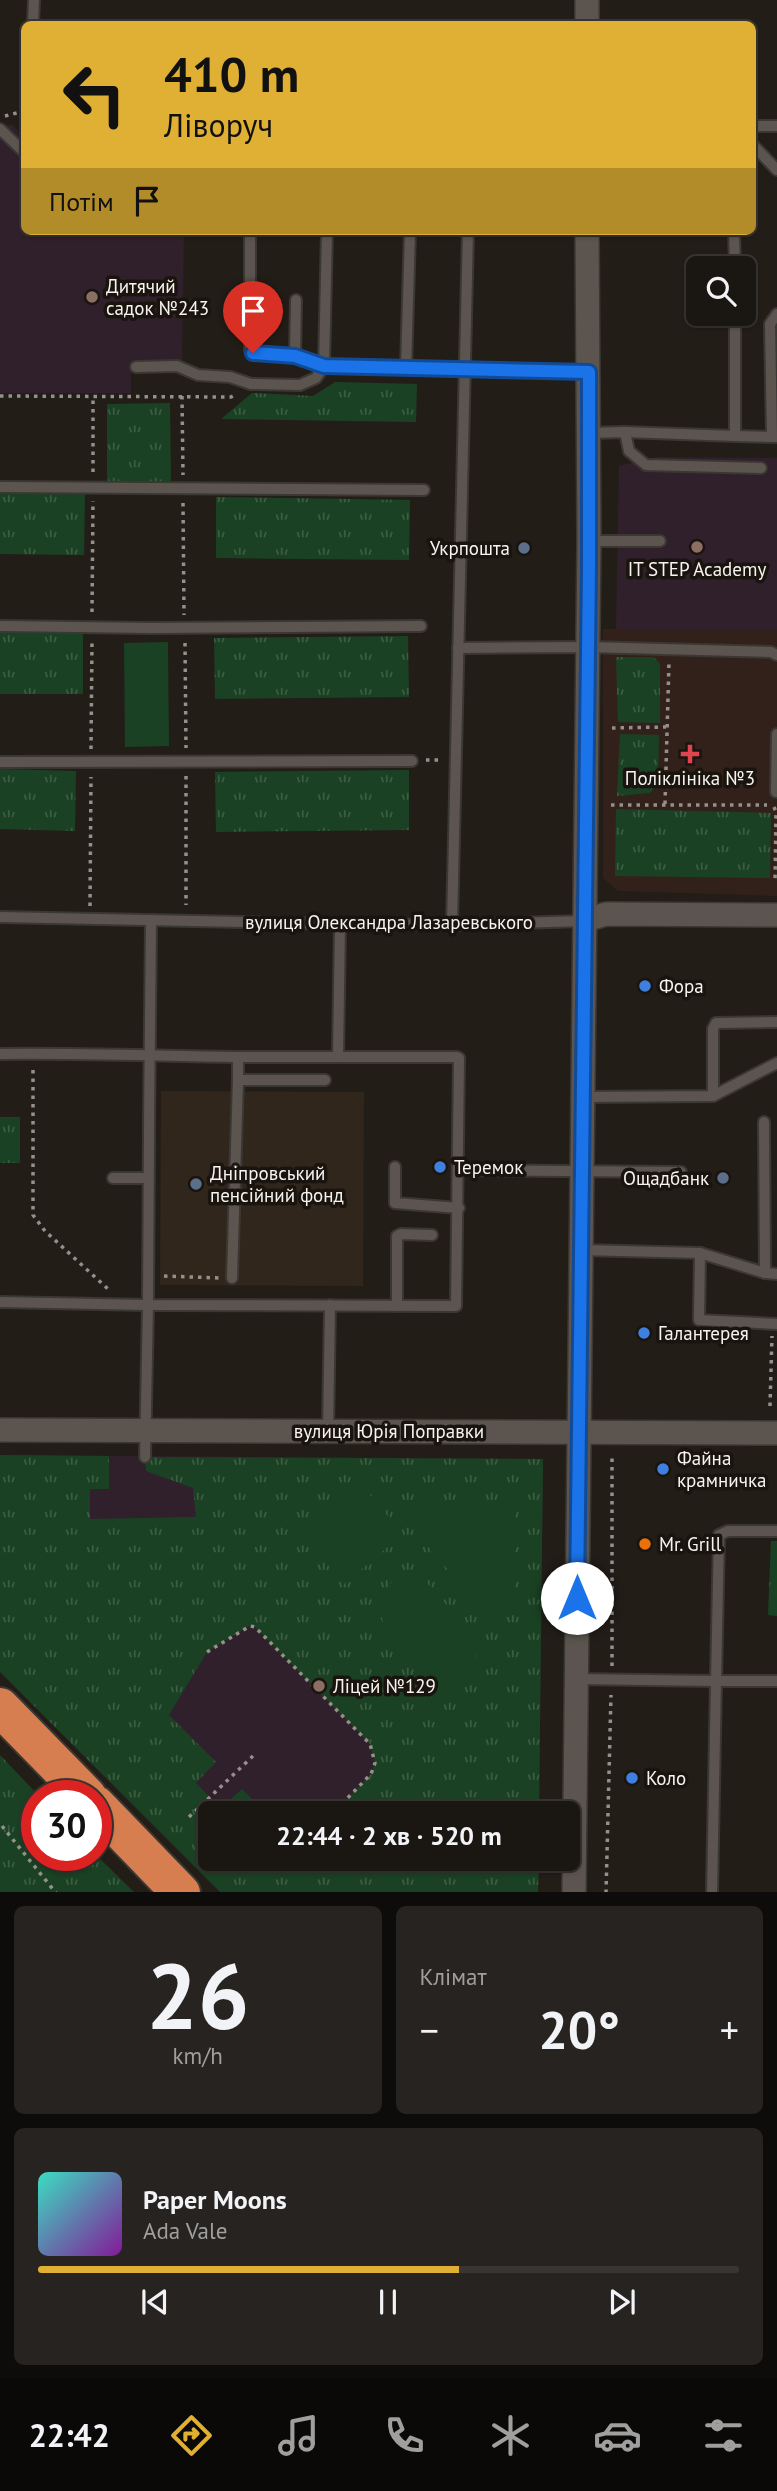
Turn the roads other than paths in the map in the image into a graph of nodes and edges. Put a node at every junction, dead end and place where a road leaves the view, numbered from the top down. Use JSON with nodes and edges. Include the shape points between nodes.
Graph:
{"nodes":[{"id":1,"x":34,"y":0,"type":"edge"},
{"id":2,"x":587,"y":0,"type":"edge"},
{"id":3,"x":33,"y":21,"type":"edge"},
{"id":4,"x":587,"y":21,"type":"edge"},
{"id":5,"x":756,"y":126,"type":"edge"},
{"id":6,"x":777,"y":126,"type":"edge"},
{"id":7,"x":0,"y":129,"type":"edge"},
{"id":8,"x":756,"y":148,"type":"edge"},
{"id":9,"x":21,"y":149,"type":"edge"},
{"id":10,"x":777,"y":170,"type":"edge"},
{"id":11,"x":250,"y":235,"type":"edge"},
{"id":12,"x":327,"y":235,"type":"edge"},
{"id":13,"x":410,"y":235,"type":"edge"},
{"id":14,"x":468,"y":235,"type":"edge"},
{"id":15,"x":587,"y":235,"type":"edge"},
{"id":16,"x":734,"y":235,"type":"edge"},
{"id":17,"x":734,"y":256,"type":"edge"},
{"id":18,"x":296,"y":300,"type":"dead end"},
{"id":19,"x":777,"y":314,"type":"edge"},
{"id":20,"x":735,"y":326,"type":"edge"},
{"id":21,"x":295,"y":356,"type":"junction"},
{"id":22,"x":324,"y":366,"type":"junction"},
{"id":23,"x":136,"y":367,"type":"dead end"},
{"id":24,"x":406,"y":368,"type":"junction"},
{"id":25,"x":464,"y":370,"type":"junction"},
{"id":26,"x":589,"y":372,"type":"junction"},
{"id":27,"x":625,"y":432,"type":"junction"},
{"id":28,"x":589,"y":433,"type":"junction"},
{"id":29,"x":735,"y":436,"type":"junction"},
{"id":30,"x":775,"y":437,"type":"edge"},
{"id":31,"x":761,"y":468,"type":"dead end"},
{"id":32,"x":0,"y":488,"type":"edge"},
{"id":33,"x":424,"y":490,"type":"dead end"},
{"id":34,"x":589,"y":541,"type":"junction"},
{"id":35,"x":660,"y":541,"type":"dead end"},
{"id":36,"x":0,"y":626,"type":"edge"},
{"id":37,"x":421,"y":626,"type":"dead end"},
{"id":38,"x":588,"y":647,"type":"junction"},
{"id":39,"x":457,"y":648,"type":"junction"},
{"id":40,"x":777,"y":655,"type":"edge"},
{"id":41,"x":777,"y":734,"type":"edge"},
{"id":42,"x":412,"y":761,"type":"road end"},
{"id":43,"x":0,"y":762,"type":"edge"},
{"id":44,"x":776,"y":792,"type":"edge"},
{"id":45,"x":777,"y":915,"type":"edge"},
{"id":46,"x":0,"y":917,"type":"edge"},
{"id":47,"x":151,"y":920,"type":"junction"},
{"id":48,"x":583,"y":921,"type":"junction"},
{"id":49,"x":340,"y":924,"type":"junction"},
{"id":50,"x":452,"y":925,"type":"junction"},
{"id":51,"x":776,"y":1022,"type":"edge"},
{"id":52,"x":0,"y":1054,"type":"edge"},
{"id":53,"x":150,"y":1056,"type":"junction"},
{"id":54,"x":238,"y":1057,"type":"junction"},
{"id":55,"x":338,"y":1057,"type":"junction"},
{"id":56,"x":777,"y":1063,"type":"edge"},
{"id":57,"x":238,"y":1080,"type":"junction"},
{"id":58,"x":325,"y":1080,"type":"dead end"},
{"id":59,"x":713,"y":1096,"type":"junction"},
{"id":60,"x":583,"y":1097,"type":"junction"},
{"id":61,"x":764,"y":1122,"type":"dead end"},
{"id":62,"x":395,"y":1167,"type":"dead end"},
{"id":63,"x":765,"y":1169,"type":"junction"},
{"id":64,"x":777,"y":1169,"type":"edge"},
{"id":65,"x":459,"y":1171,"type":"junction"},
{"id":66,"x":582,"y":1172,"type":"junction"},
{"id":67,"x":681,"y":1172,"type":"dead end"},
{"id":68,"x":113,"y":1178,"type":"dead end"},
{"id":69,"x":148,"y":1178,"type":"junction"},
{"id":70,"x":459,"y":1208,"type":"junction"},
{"id":71,"x":432,"y":1235,"type":"dead end"},
{"id":72,"x":582,"y":1250,"type":"junction"},
{"id":73,"x":699,"y":1253,"type":"junction"},
{"id":74,"x":771,"y":1273,"type":"edge"},
{"id":75,"x":232,"y":1278,"type":"road end"},
{"id":76,"x":0,"y":1301,"type":"edge"},
{"id":77,"x":148,"y":1305,"type":"junction"},
{"id":78,"x":330,"y":1305,"type":"junction"},
{"id":79,"x":397,"y":1306,"type":"junction"},
{"id":80,"x":775,"y":1324,"type":"edge"},
{"id":81,"x":0,"y":1430,"type":"edge"},
{"id":82,"x":146,"y":1431,"type":"junction"},
{"id":83,"x":328,"y":1431,"type":"junction"},
{"id":84,"x":578,"y":1433,"type":"junction"},
{"id":85,"x":777,"y":1433,"type":"edge"},
{"id":86,"x":145,"y":1457,"type":"dead end"},
{"id":87,"x":777,"y":1531,"type":"edge"},
{"id":88,"x":576,"y":1679,"type":"junction"},
{"id":89,"x":716,"y":1681,"type":"junction"},
{"id":90,"x":777,"y":1681,"type":"edge"},
{"id":91,"x":0,"y":1707,"type":"edge"},
{"id":92,"x":71,"y":1780,"type":"edge"},
{"id":93,"x":112,"y":1821,"type":"edge"},
{"id":94,"x":181,"y":1892,"type":"edge"},
{"id":95,"x":574,"y":1892,"type":"edge"},
{"id":96,"x":712,"y":1892,"type":"edge"}],
"edges":[{"from":1,"to":3,"type":"lane"},
{"from":2,"to":4,"type":"street"},
{"from":5,"to":6,"type":"lane"},
{"from":7,"to":9,"type":"lane"},
{"from":8,"to":10,"type":"lane"},
{"from":11,"to":21,"type":"lane","via":[[250,350],[259,355]]},
{"from":12,"to":22,"type":"lane"},
{"from":13,"to":24,"type":"lane"},
{"from":14,"to":25,"type":"lane"},
{"from":15,"to":26,"type":"street"},
{"from":16,"to":17,"type":"lane"},
{"from":18,"to":21,"type":"lane"},
{"from":19,"to":30,"type":"lane","via":[[770,324]]},
{"from":20,"to":29,"type":"lane"},
{"from":21,"to":22,"type":"lane"},
{"from":22,"to":23,"type":"lane","via":[[305,384],[251,384],[198,375],[177,366]]},
{"from":22,"to":24,"type":"lane"},
{"from":24,"to":25,"type":"lane"},
{"from":25,"to":26,"type":"lane"},
{"from":25,"to":39,"type":"lane"},
{"from":26,"to":28,"type":"street"},
{"from":27,"to":28,"type":"lane"},
{"from":27,"to":29,"type":"lane"},
{"from":27,"to":31,"type":"lane","via":[[629,450],[646,465]]},
{"from":28,"to":34,"type":"street"},
{"from":29,"to":30,"type":"lane"},
{"from":32,"to":33,"type":"lane"},
{"from":34,"to":35,"type":"lane"},
{"from":34,"to":38,"type":"street"},
{"from":36,"to":37,"type":"lane"},
{"from":38,"to":39,"type":"lane"},
{"from":38,"to":40,"type":"lane"},
{"from":38,"to":48,"type":"street"},
{"from":39,"to":50,"type":"lane"},
{"from":41,"to":44,"type":"lane"},
{"from":42,"to":43,"type":"lane"},
{"from":45,"to":48,"type":"street","name":"вулиця Олександра Лазаревського","via":[[606,914]]},
{"from":46,"to":47,"type":"lane","name":"вулиця Олександра Лазаревського"},
{"from":47,"to":49,"type":"lane","name":"вулиця Олександра Лазаревського"},
{"from":47,"to":53,"type":"lane"},
{"from":48,"to":50,"type":"lane","name":"вулиця Олександра Лазаревського"},
{"from":48,"to":60,"type":"street"},
{"from":49,"to":50,"type":"lane","name":"вулиця Олександра Лазаревського"},
{"from":49,"to":55,"type":"lane"},
{"from":51,"to":59,"type":"lane","via":[[716,1023]]},
{"from":52,"to":53,"type":"lane"},
{"from":53,"to":54,"type":"lane"},
{"from":53,"to":69,"type":"lane"},
{"from":54,"to":55,"type":"lane"},
{"from":54,"to":57,"type":"lane"},
{"from":55,"to":65,"type":"lane","via":[[459,1058]]},
{"from":56,"to":59,"type":"lane"},
{"from":57,"to":58,"type":"lane"},
{"from":57,"to":75,"type":"lane"},
{"from":59,"to":60,"type":"lane"},
{"from":60,"to":66,"type":"street"},
{"from":61,"to":63,"type":"lane"},
{"from":62,"to":70,"type":"lane","via":[[395,1203]]},
{"from":63,"to":64,"type":"lane"},
{"from":63,"to":74,"type":"lane"},
{"from":65,"to":66,"type":"lane"},
{"from":65,"to":70,"type":"lane"},
{"from":66,"to":67,"type":"lane"},
{"from":66,"to":72,"type":"street"},
{"from":68,"to":69,"type":"lane"},
{"from":69,"to":77,"type":"lane"},
{"from":70,"to":79,"type":"lane","via":[[456,1306]]},
{"from":71,"to":79,"type":"lane","via":[[397,1236]]},
{"from":72,"to":73,"type":"lane"},
{"from":72,"to":84,"type":"street"},
{"from":73,"to":74,"type":"lane"},
{"from":73,"to":80,"type":"lane","via":[[699,1320]]},
{"from":76,"to":77,"type":"lane"},
{"from":77,"to":78,"type":"lane"},
{"from":77,"to":82,"type":"lane"},
{"from":78,"to":79,"type":"lane"},
{"from":78,"to":83,"type":"lane"},
{"from":81,"to":82,"type":"street","name":"вулиця Юрія Поправки"},
{"from":82,"to":83,"type":"street","name":"вулиця Юрія Поправки"},
{"from":82,"to":86,"type":"lane"},
{"from":83,"to":84,"type":"street","name":"вулиця Юрія Поправки"},
{"from":84,"to":85,"type":"street","name":"вулиця Юрія Поправки"},
{"from":84,"to":88,"type":"street"},
{"from":87,"to":89,"type":"lane","via":[[719,1535]]},
{"from":88,"to":89,"type":"lane"},
{"from":88,"to":95,"type":"street"},
{"from":89,"to":90,"type":"lane"},
{"from":89,"to":96,"type":"lane"},
{"from":91,"to":92,"type":"highway"},
{"from":93,"to":94,"type":"highway"}]}
